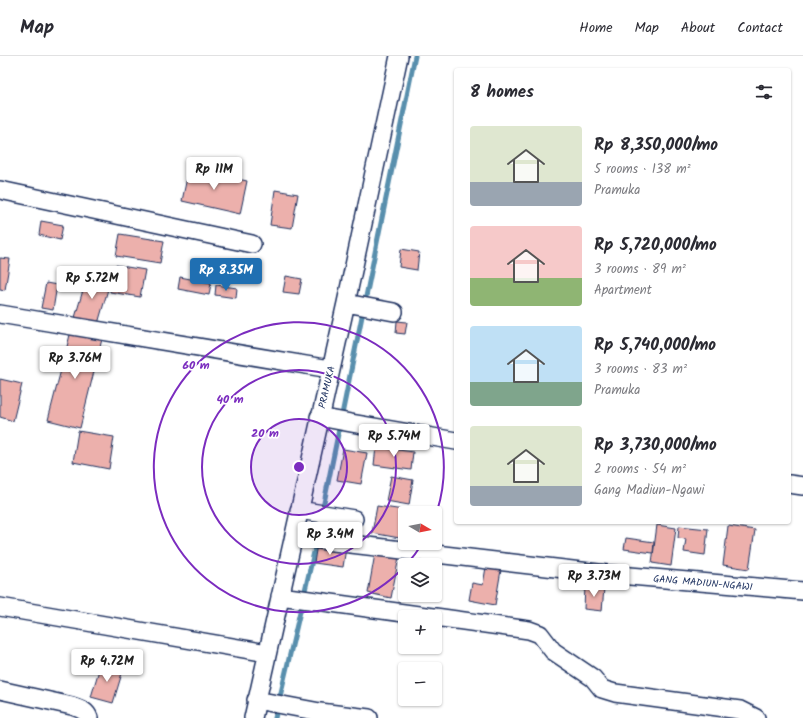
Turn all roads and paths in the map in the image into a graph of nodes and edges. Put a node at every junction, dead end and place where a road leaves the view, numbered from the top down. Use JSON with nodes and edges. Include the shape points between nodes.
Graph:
{"nodes":[{"id":1,"x":399,"y":56,"type":"edge"},
{"id":2,"x":0,"y":190,"type":"edge"},
{"id":3,"x":252,"y":244,"type":"dead end"},
{"id":4,"x":352,"y":304,"type":"junction"},
{"id":5,"x":394,"y":312,"type":"dead end"},
{"id":6,"x":0,"y":314,"type":"edge"},
{"id":7,"x":330,"y":369,"type":"junction"},
{"id":8,"x":324,"y":418,"type":"junction"},
{"id":9,"x":454,"y":441,"type":"edge"},
{"id":10,"x":791,"y":484,"type":"edge"},
{"id":11,"x":803,"y":486,"type":"edge"},
{"id":12,"x":313,"y":512,"type":"junction"},
{"id":13,"x":354,"y":519,"type":"dead end"},
{"id":14,"x":300,"y":536,"type":"junction"},
{"id":15,"x":803,"y":591,"type":"edge"},
{"id":16,"x":288,"y":597,"type":"junction"},
{"id":17,"x":0,"y":607,"type":"edge"},
{"id":18,"x":398,"y":612,"type":"edge"},
{"id":19,"x":442,"y":618,"type":"edge"},
{"id":20,"x":267,"y":653,"type":"junction"},
{"id":21,"x":0,"y":690,"type":"edge"},
{"id":22,"x":263,"y":701,"type":"junction"},
{"id":23,"x":89,"y":718,"type":"edge"},
{"id":24,"x":253,"y":718,"type":"edge"},
{"id":25,"x":369,"y":718,"type":"edge"},
{"id":26,"x":756,"y":718,"type":"edge"}],
"edges":[{"from":1,"to":4,"type":"street","name":"PRAMUKA"},
{"from":2,"to":3,"type":"street"},
{"from":4,"to":5,"type":"street"},
{"from":4,"to":7,"type":"street","name":"PRAMUKA"},
{"from":6,"to":7,"type":"street"},
{"from":7,"to":8,"type":"street","name":"PRAMUKA"},
{"from":8,"to":9,"type":"street"},
{"from":8,"to":12,"type":"street","name":"PRAMUKA"},
{"from":10,"to":11,"type":"street"},
{"from":12,"to":13,"type":"street"},
{"from":12,"to":14,"type":"street","name":"PRAMUKA"},
{"from":14,"to":15,"type":"street","name":"GANG MADIUN-NGAWI","via":[[607,574]]},
{"from":14,"to":16,"type":"street","name":"PRAMUKA"},
{"from":16,"to":18,"type":"street"},
{"from":16,"to":20,"type":"street","name":"PRAMUKA"},
{"from":17,"to":20,"type":"street"},
{"from":19,"to":26,"type":"street","via":[[529,630],[540,634],[553,651],[593,678],[602,689],[740,710]]},
{"from":20,"to":22,"type":"street","name":"PRAMUKA"},
{"from":21,"to":23,"type":"street","via":[[72,706],[83,710]]},
{"from":22,"to":24,"type":"street","name":"PRAMUKA"},
{"from":22,"to":25,"type":"street"}]}
